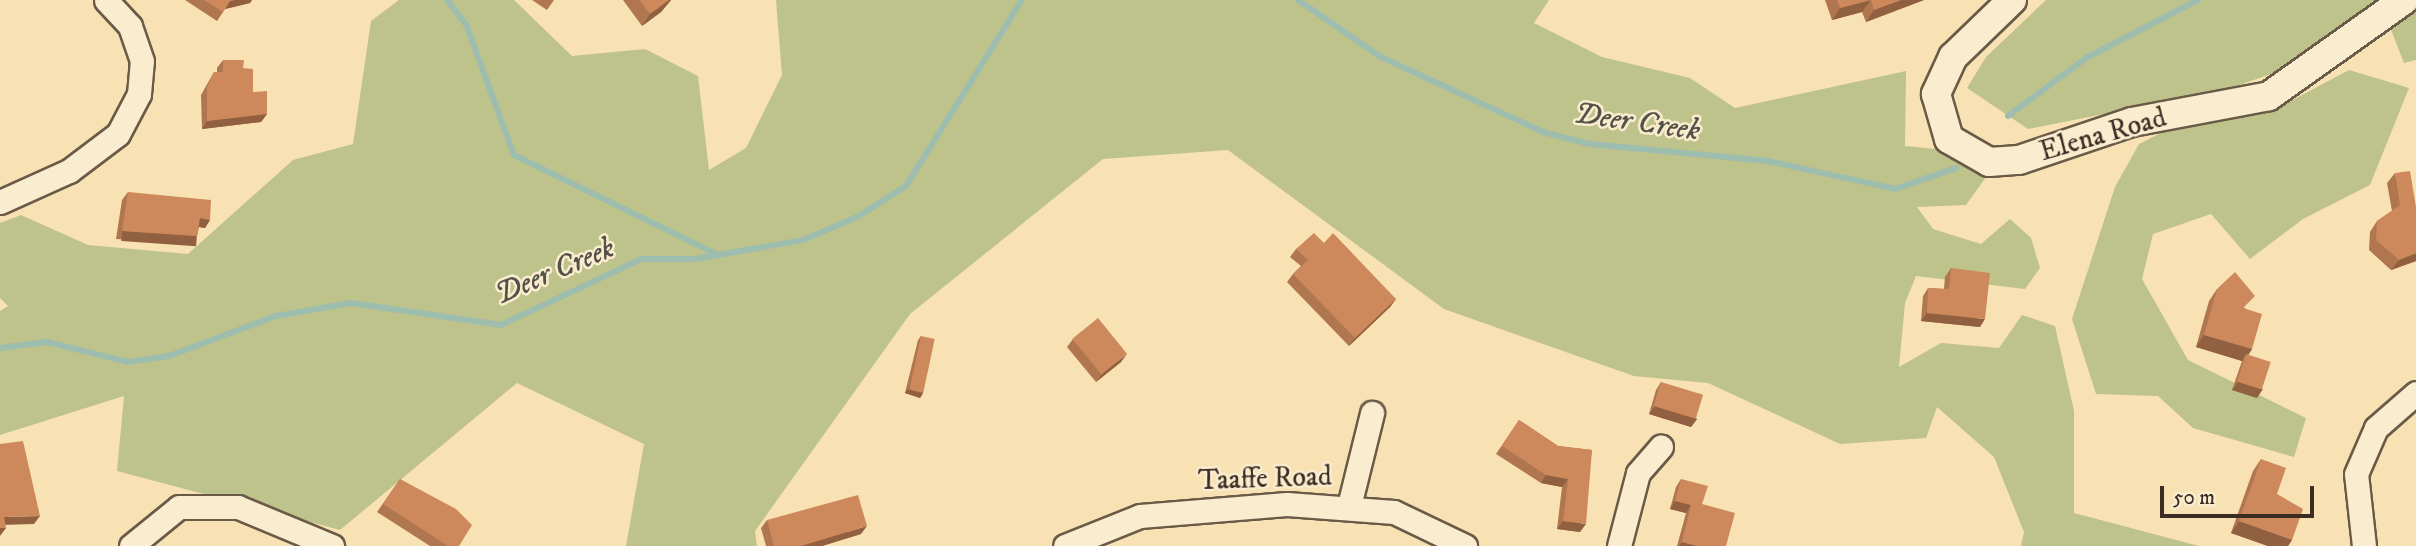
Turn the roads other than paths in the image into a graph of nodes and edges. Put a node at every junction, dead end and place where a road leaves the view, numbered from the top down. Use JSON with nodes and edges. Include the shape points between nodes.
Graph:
{"nodes":[{"id":1,"x":106,"y":0,"type":"edge"},
{"id":2,"x":2012,"y":0,"type":"edge"},
{"id":3,"x":2404,"y":0,"type":"edge"},
{"id":4,"x":0,"y":202,"type":"edge"},
{"id":5,"x":2416,"y":393,"type":"edge"},
{"id":6,"x":1371,"y":413,"type":"dead end"},
{"id":7,"x":1661,"y":447,"type":"dead end"},
{"id":8,"x":1349,"y":506,"type":"junction"},
{"id":9,"x":131,"y":546,"type":"edge"},
{"id":10,"x":332,"y":546,"type":"edge"},
{"id":11,"x":1065,"y":546,"type":"edge"},
{"id":12,"x":1465,"y":546,"type":"edge"},
{"id":13,"x":1619,"y":546,"type":"edge"},
{"id":14,"x":2364,"y":546,"type":"edge"}],
"edges":[{"from":1,"to":4,"type":"street","via":[[130,26],[142,61],[139,94],[118,134],[69,171]]},
{"from":2,"to":3,"type":"street","name":"Elena Road","via":[[1953,57],[1936,94],[1949,139],[1989,162],[2019,160],[2132,122],[2269,96]]},
{"from":5,"to":14,"type":"street","via":[[2376,428],[2356,474]]},
{"from":6,"to":8,"type":"street"},
{"from":7,"to":13,"type":"street","via":[[1638,473]]},
{"from":8,"to":11,"type":"street","name":"Taaffe Road","via":[[1287,504],[1140,516]]},
{"from":8,"to":12,"type":"street","name":"Taaffe Road","via":[[1394,512]]},
{"from":9,"to":10,"type":"street","via":[[179,507],[238,507]]}]}
